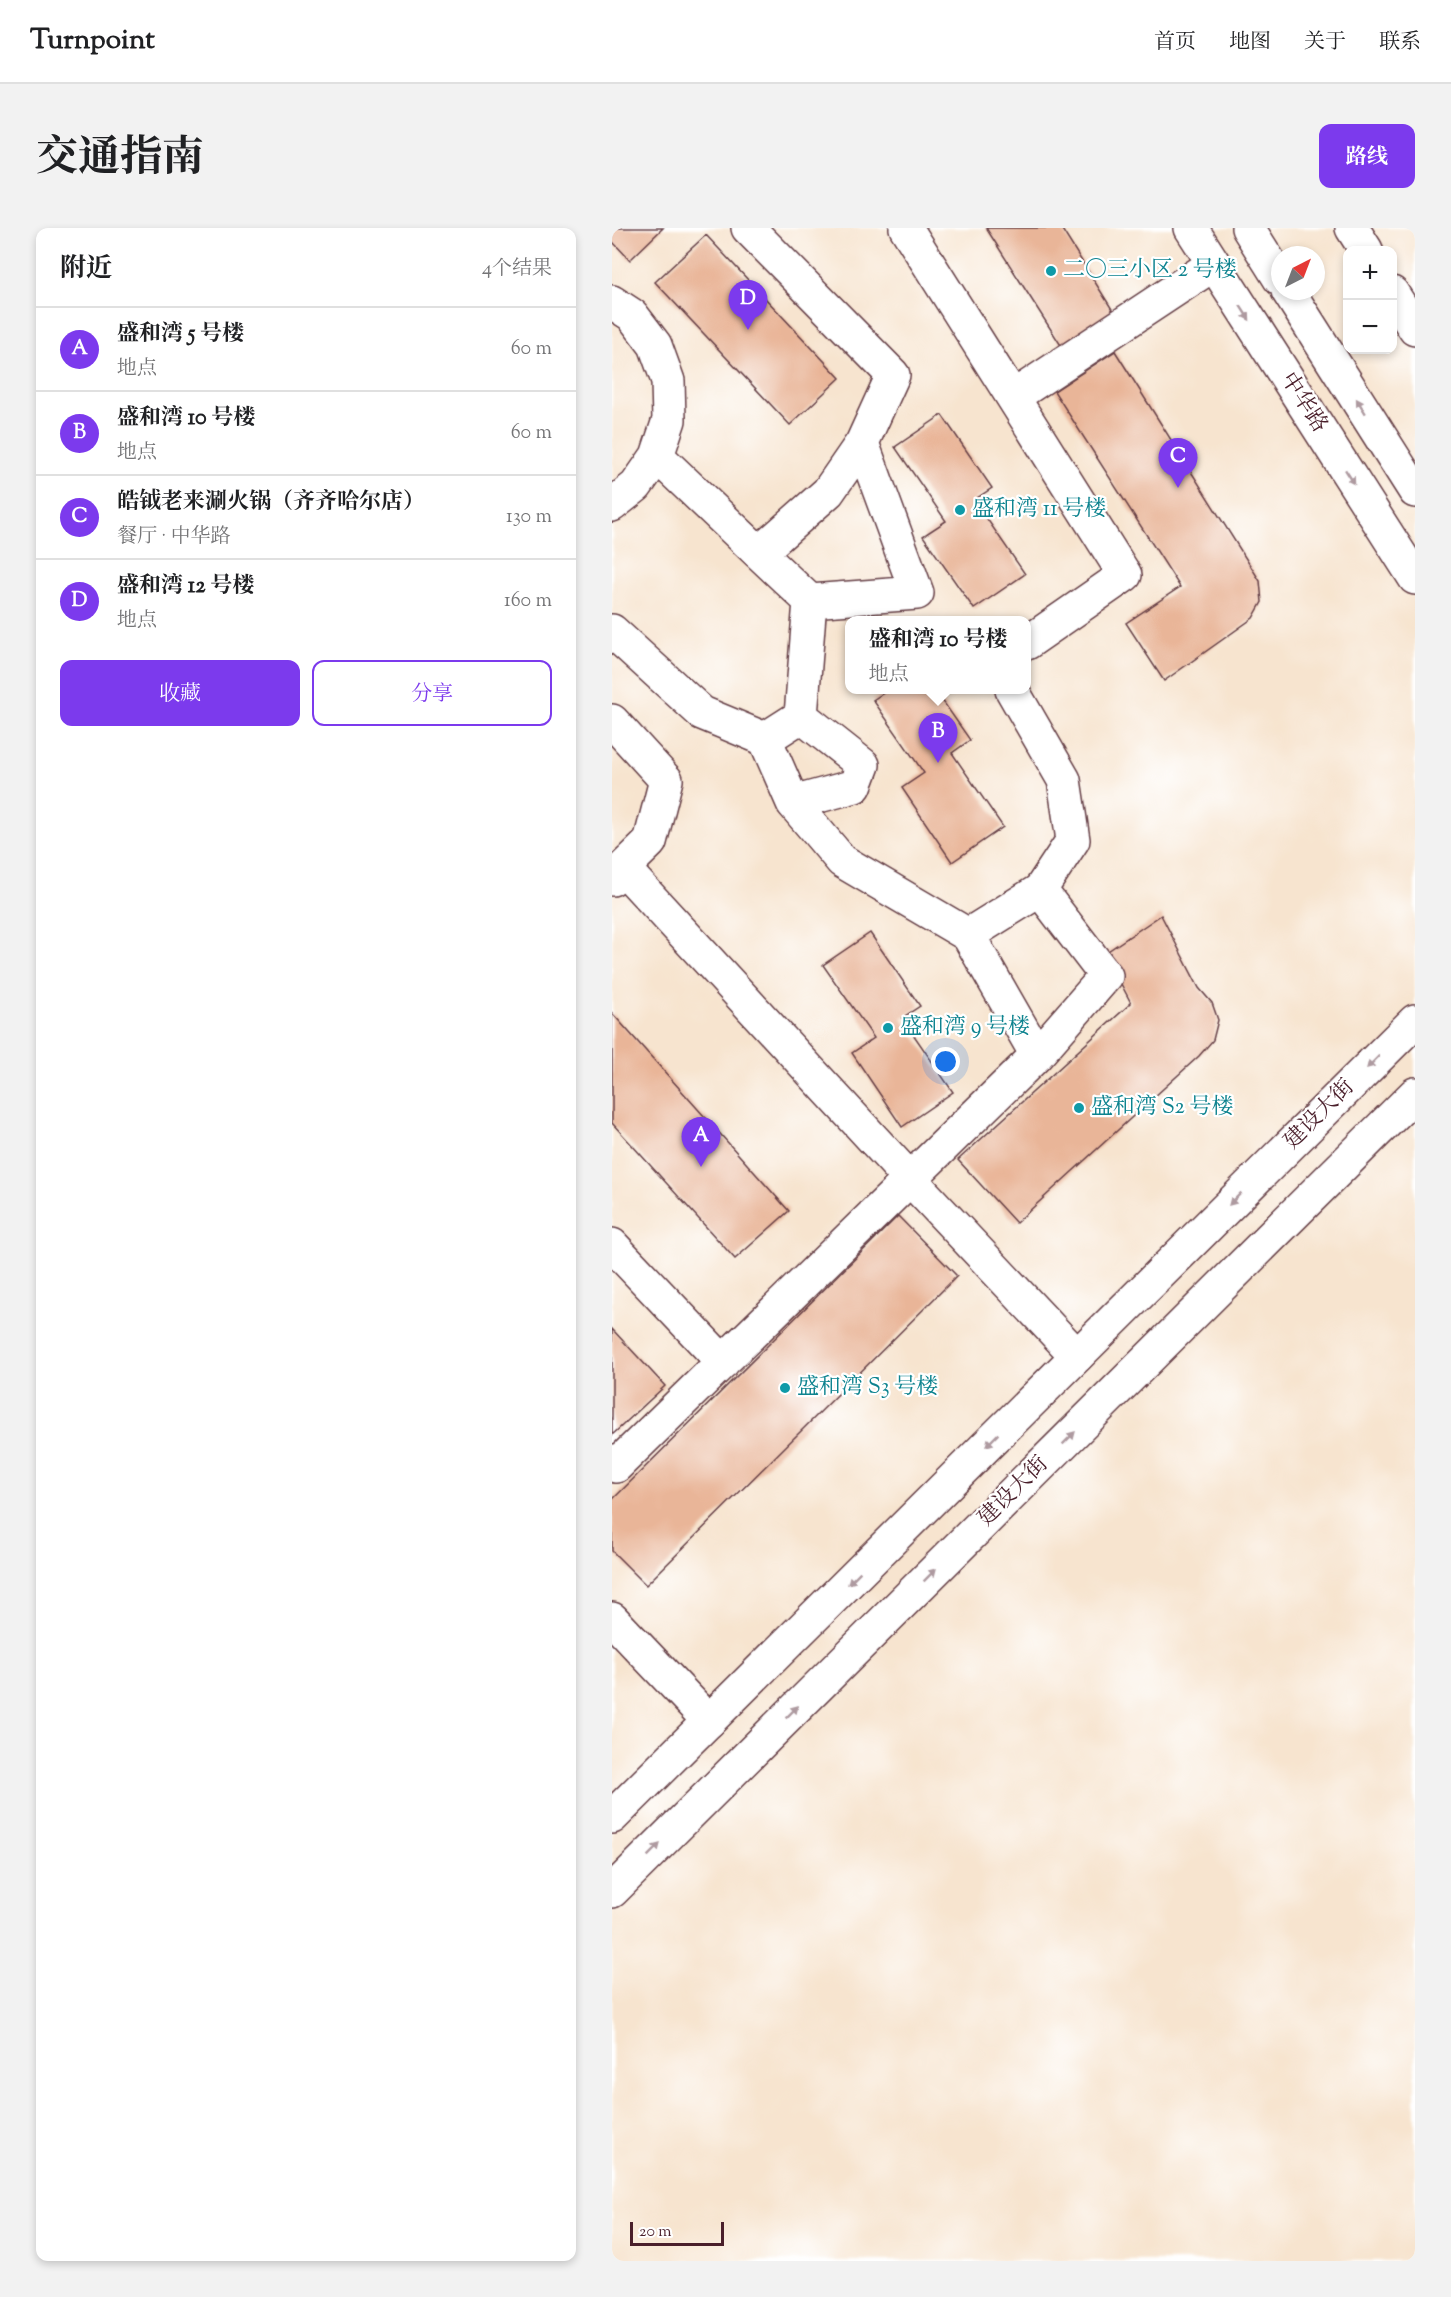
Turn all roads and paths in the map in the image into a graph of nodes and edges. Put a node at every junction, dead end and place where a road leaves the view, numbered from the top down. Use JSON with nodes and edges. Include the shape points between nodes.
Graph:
{"nodes":[{"id":1,"x":748,"y":228,"type":"edge"},
{"id":2,"x":906,"y":228,"type":"edge"},
{"id":3,"x":1191,"y":228,"type":"edge"},
{"id":4,"x":1248,"y":228,"type":"edge"},
{"id":5,"x":1352,"y":228,"type":"edge"},
{"id":6,"x":1363,"y":246,"type":"edge"},
{"id":7,"x":1214,"y":264,"type":"junction"},
{"id":8,"x":1271,"y":265,"type":"edge"},
{"id":9,"x":1294,"y":300,"type":"edge"},
{"id":10,"x":1396,"y":300,"type":"edge"},
{"id":11,"x":612,"y":302,"type":"edge"},
{"id":12,"x":1415,"y":329,"type":"edge"},
{"id":13,"x":1013,"y":397,"type":"junction"},
{"id":14,"x":861,"y":443,"type":"junction"},
{"id":15,"x":657,"y":456,"type":"junction"},
{"id":16,"x":1415,"y":491,"type":"edge"},
{"id":17,"x":612,"y":504,"type":"edge"},
{"id":18,"x":759,"y":553,"type":"junction"},
{"id":19,"x":1415,"y":578,"type":"edge"},
{"id":20,"x":810,"y":601,"type":"junction"},
{"id":21,"x":612,"y":631,"type":"edge"},
{"id":22,"x":1031,"y":640,"type":"edge"},
{"id":23,"x":1014,"y":694,"type":"edge"},
{"id":24,"x":801,"y":716,"type":"junction"},
{"id":25,"x":612,"y":721,"type":"edge"},
{"id":26,"x":765,"y":740,"type":"junction"},
{"id":27,"x":793,"y":803,"type":"junction"},
{"id":28,"x":618,"y":874,"type":"edge"},
{"id":29,"x":1040,"y":890,"type":"junction"},
{"id":30,"x":968,"y":935,"type":"junction"},
{"id":31,"x":1415,"y":1021,"type":"edge"},
{"id":32,"x":1037,"y":1055,"type":"junction"},
{"id":33,"x":1415,"y":1094,"type":"edge"},
{"id":34,"x":910,"y":1179,"type":"junction"},
{"id":35,"x":612,"y":1245,"type":"edge"},
{"id":36,"x":1077,"y":1356,"type":"junction"},
{"id":37,"x":723,"y":1362,"type":"junction"},
{"id":38,"x":612,"y":1461,"type":"edge"},
{"id":39,"x":612,"y":1619,"type":"edge"},
{"id":40,"x":709,"y":1721,"type":"junction"},
{"id":41,"x":612,"y":1817,"type":"edge"},
{"id":42,"x":612,"y":1891,"type":"edge"}],
"edges":[{"from":1,"to":14,"type":"street","via":[[893,375]]},
{"from":2,"to":13,"type":"street"},
{"from":3,"to":7,"type":"street","name":"中华路"},
{"from":4,"to":8,"type":"street"},
{"from":5,"to":6,"type":"street"},
{"from":7,"to":13,"type":"street"},
{"from":7,"to":19,"type":"street","name":"中华路","one_way":true},
{"from":16,"to":9,"type":"street","one_way":true},
{"from":10,"to":12,"type":"street"},
{"from":11,"to":15,"type":"street","via":[[632,315],[656,345],[668,381],[669,420]]},
{"from":13,"to":22,"type":"street","via":[[1125,575]]},
{"from":14,"to":18,"type":"street","via":[[828,492]]},
{"from":14,"to":20,"type":"street","via":[[917,594]]},
{"from":15,"to":17,"type":"street","via":[[636,486]]},
{"from":15,"to":18,"type":"street"},
{"from":18,"to":20,"type":"street"},
{"from":20,"to":24,"type":"street"},
{"from":21,"to":26,"type":"street","via":[[702,713]]},
{"from":23,"to":29,"type":"street","via":[[1064,780],[1073,840]]},
{"from":24,"to":26,"type":"street"},
{"from":24,"to":27,"type":"street","via":[[863,765],[855,786]]},
{"from":25,"to":28,"type":"street","via":[[666,780],[650,842]]},
{"from":26,"to":27,"type":"street"},
{"from":27,"to":30,"type":"street","via":[[842,861]]},
{"from":28,"to":34,"type":"street"},
{"from":29,"to":30,"type":"street"},
{"from":29,"to":32,"type":"street","via":[[1106,976]]},
{"from":30,"to":32,"type":"street"},
{"from":31,"to":36,"type":"street","name":"建设大街","one_way":true},
{"from":32,"to":34,"type":"street"},
{"from":42,"to":33,"type":"street","name":"建设大街","one_way":true},
{"from":34,"to":36,"type":"street"},
{"from":34,"to":37,"type":"street"},
{"from":35,"to":37,"type":"street"},
{"from":36,"to":40,"type":"street","name":"建设大街","one_way":true},
{"from":37,"to":38,"type":"street","via":[[616,1466]]},
{"from":39,"to":40,"type":"street"},
{"from":40,"to":41,"type":"street","name":"建设大街"}]}
